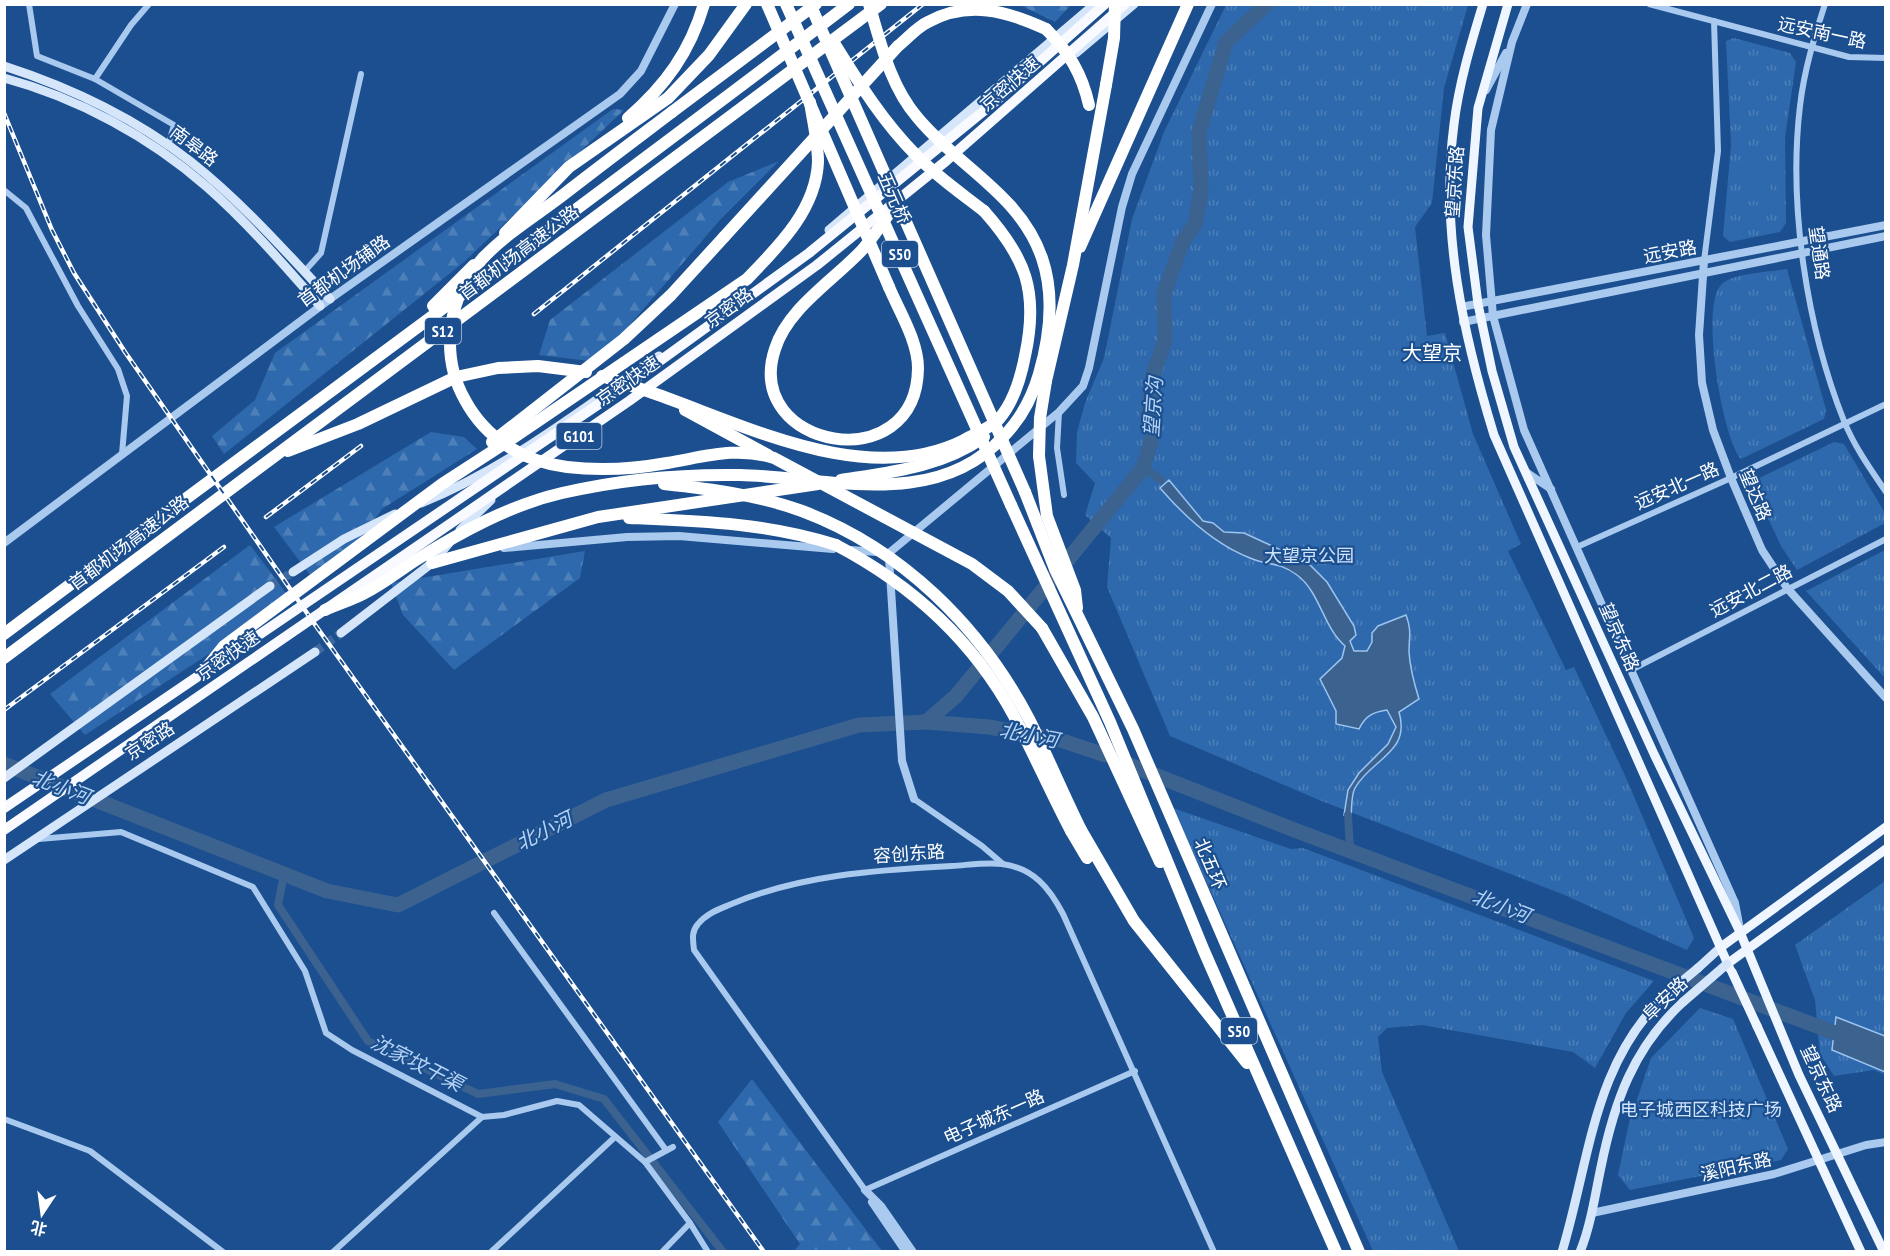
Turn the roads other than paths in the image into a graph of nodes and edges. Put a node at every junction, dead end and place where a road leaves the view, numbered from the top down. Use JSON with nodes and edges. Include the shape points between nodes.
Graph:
{"nodes":[{"id":1,"x":30,"y":4,"type":"edge"},
{"id":2,"x":149,"y":4,"type":"edge"},
{"id":3,"x":675,"y":4,"type":"edge"},
{"id":4,"x":704,"y":4,"type":"edge"},
{"id":5,"x":746,"y":4,"type":"edge"},
{"id":6,"x":767,"y":4,"type":"edge"},
{"id":7,"x":786,"y":4,"type":"edge"},
{"id":8,"x":812,"y":4,"type":"edge"},
{"id":9,"x":849,"y":4,"type":"edge"},
{"id":10,"x":869,"y":4,"type":"edge"},
{"id":11,"x":881,"y":4,"type":"edge"},
{"id":12,"x":1095,"y":4,"type":"edge"},
{"id":13,"x":1105,"y":4,"type":"edge"},
{"id":14,"x":1115,"y":4,"type":"edge"},
{"id":15,"x":1125,"y":4,"type":"edge"},
{"id":16,"x":1134,"y":4,"type":"edge"},
{"id":17,"x":1188,"y":4,"type":"edge"},
{"id":18,"x":1212,"y":4,"type":"edge"},
{"id":19,"x":1483,"y":4,"type":"edge"},
{"id":20,"x":1508,"y":4,"type":"edge"},
{"id":21,"x":1527,"y":4,"type":"edge"},
{"id":22,"x":1649,"y":4,"type":"edge"},
{"id":23,"x":1825,"y":4,"type":"edge"},
{"id":24,"x":143,"y":8,"type":"edge"},
{"id":25,"x":1714,"y":21,"type":"junction"},
{"id":26,"x":1512,"y":42,"type":"junction"},
{"id":27,"x":1810,"y":48,"type":"junction"},
{"id":28,"x":1886,"y":58,"type":"edge"},
{"id":29,"x":4,"y":66,"type":"edge"},
{"id":30,"x":361,"y":74,"type":"dead end"},
{"id":31,"x":4,"y":78,"type":"edge"},
{"id":32,"x":95,"y":79,"type":"junction"},
{"id":33,"x":1480,"y":99,"type":"junction"},
{"id":34,"x":810,"y":102,"type":"junction"},
{"id":35,"x":1094,"y":141,"type":"junction"},
{"id":36,"x":168,"y":145,"type":"junction"},
{"id":37,"x":170,"y":158,"type":"junction"},
{"id":38,"x":569,"y":167,"type":"junction"},
{"id":39,"x":4,"y":190,"type":"edge"},
{"id":40,"x":889,"y":214,"type":"junction"},
{"id":41,"x":1886,"y":225,"type":"edge"},
{"id":42,"x":1886,"y":236,"type":"edge"},
{"id":43,"x":1801,"y":242,"type":"junction"},
{"id":44,"x":1803,"y":252,"type":"junction"},
{"id":45,"x":1704,"y":261,"type":"junction"},
{"id":46,"x":1072,"y":265,"type":"junction"},
{"id":47,"x":304,"y":272,"type":"junction"},
{"id":48,"x":1703,"y":272,"type":"junction"},
{"id":49,"x":330,"y":299,"type":"junction"},
{"id":50,"x":1490,"y":302,"type":"junction"},
{"id":51,"x":1478,"y":304,"type":"junction"},
{"id":52,"x":320,"y":306,"type":"junction"},
{"id":53,"x":1461,"y":307,"type":"junction"},
{"id":54,"x":1493,"y":316,"type":"junction"},
{"id":55,"x":1481,"y":318,"type":"junction"},
{"id":56,"x":1463,"y":322,"type":"junction"},
{"id":57,"x":409,"y":331,"type":"junction"},
{"id":58,"x":652,"y":393,"type":"junction"},
{"id":59,"x":1886,"y":404,"type":"edge"},
{"id":60,"x":1059,"y":412,"type":"junction"},
{"id":61,"x":999,"y":420,"type":"junction"},
{"id":62,"x":1845,"y":423,"type":"junction"},
{"id":63,"x":122,"y":454,"type":"junction"},
{"id":64,"x":273,"y":457,"type":"junction"},
{"id":65,"x":774,"y":458,"type":"junction"},
{"id":66,"x":1526,"y":471,"type":"junction"},
{"id":67,"x":1731,"y":478,"type":"junction"},
{"id":68,"x":442,"y":484,"type":"junction"},
{"id":69,"x":615,"y":485,"type":"junction"},
{"id":70,"x":1552,"y":490,"type":"junction"},
{"id":71,"x":1886,"y":492,"type":"edge"},
{"id":72,"x":1064,"y":495,"type":"dead end"},
{"id":73,"x":1011,"y":505,"type":"joint"},
{"id":74,"x":598,"y":517,"type":"junction"},
{"id":75,"x":1886,"y":539,"type":"edge"},
{"id":76,"x":4,"y":543,"type":"edge"},
{"id":77,"x":1577,"y":547,"type":"junction"},
{"id":78,"x":482,"y":551,"type":"junction"},
{"id":79,"x":889,"y":553,"type":"junction"},
{"id":80,"x":432,"y":563,"type":"junction"},
{"id":81,"x":1059,"y":564,"type":"junction"},
{"id":82,"x":293,"y":572,"type":"tunnel mouth"},
{"id":83,"x":270,"y":586,"type":"tunnel mouth"},
{"id":84,"x":1787,"y":588,"type":"junction"},
{"id":85,"x":325,"y":610,"type":"junction"},
{"id":86,"x":341,"y":633,"type":"tunnel mouth"},
{"id":87,"x":4,"y":634,"type":"edge"},
{"id":88,"x":315,"y":652,"type":"tunnel mouth"},
{"id":89,"x":4,"y":658,"type":"edge"},
{"id":90,"x":1632,"y":670,"type":"junction"},
{"id":91,"x":203,"y":672,"type":"junction"},
{"id":92,"x":1886,"y":698,"type":"edge"},
{"id":93,"x":1659,"y":734,"type":"junction"},
{"id":94,"x":1654,"y":754,"type":"junction"},
{"id":95,"x":4,"y":778,"type":"edge"},
{"id":96,"x":914,"y":799,"type":"joint"},
{"id":97,"x":4,"y":808,"type":"edge"},
{"id":98,"x":1886,"y":827,"type":"edge"},
{"id":99,"x":4,"y":830,"type":"edge"},
{"id":100,"x":1076,"y":831,"type":"junction"},
{"id":101,"x":34,"y":840,"type":"junction"},
{"id":102,"x":1886,"y":849,"type":"edge"},
{"id":103,"x":4,"y":860,"type":"edge"},
{"id":104,"x":1003,"y":864,"type":"junction"},
{"id":105,"x":494,"y":913,"type":"dead end"},
{"id":106,"x":1740,"y":932,"type":"junction"},
{"id":107,"x":1720,"y":947,"type":"junction"},
{"id":108,"x":1746,"y":948,"type":"junction"},
{"id":109,"x":1204,"y":951,"type":"junction"},
{"id":110,"x":1730,"y":968,"type":"junction"},
{"id":111,"x":1135,"y":1071,"type":"junction"},
{"id":112,"x":1261,"y":1082,"type":"junction"},
{"id":113,"x":482,"y":1117,"type":"junction"},
{"id":114,"x":4,"y":1119,"type":"edge"},
{"id":115,"x":615,"y":1137,"type":"junction"},
{"id":116,"x":1886,"y":1142,"type":"edge"},
{"id":117,"x":1837,"y":1154,"type":"junction"},
{"id":118,"x":1819,"y":1160,"type":"junction"},
{"id":119,"x":645,"y":1162,"type":"junction"},
{"id":120,"x":865,"y":1190,"type":"junction"},
{"id":121,"x":1592,"y":1213,"type":"junction"},
{"id":122,"x":690,"y":1223,"type":"junction"},
{"id":123,"x":223,"y":1251,"type":"edge"},
{"id":124,"x":333,"y":1251,"type":"edge"},
{"id":125,"x":491,"y":1251,"type":"edge"},
{"id":126,"x":662,"y":1251,"type":"edge"},
{"id":127,"x":708,"y":1251,"type":"edge"},
{"id":128,"x":906,"y":1251,"type":"edge"},
{"id":129,"x":913,"y":1251,"type":"edge"},
{"id":130,"x":1214,"y":1251,"type":"edge"},
{"id":131,"x":1336,"y":1251,"type":"edge"},
{"id":132,"x":1359,"y":1251,"type":"edge"},
{"id":133,"x":1562,"y":1251,"type":"edge"},
{"id":134,"x":1580,"y":1251,"type":"edge"},
{"id":135,"x":1861,"y":1251,"type":"edge"},
{"id":136,"x":1884,"y":1251,"type":"edge"}],
"edges":[{"from":1,"to":32,"type":"street","via":[[37,56]]},
{"from":2,"to":24,"type":"street"},
{"from":3,"to":49,"type":"street","name":"首都机场辅路","via":[[641,71],[620,94]]},
{"from":4,"to":38,"type":"highway","via":[[681,62],[663,86]]},
{"from":5,"to":38,"type":"highway","via":[[709,55],[668,98]]},
{"from":6,"to":34,"type":"highway","bridge":true},
{"from":7,"to":73,"type":"highway","name":"五元桥","number":"S50","bridge":true},
{"from":8,"to":61,"type":"highway","bridge":true,"via":[[888,125],[917,156],[984,211],[1026,272],[1030,307],[1025,355],[1014,393]]},
{"from":8,"to":65,"type":"highway","bridge":true,"via":[[485,256],[462,289],[450,330],[454,374],[463,397],[483,426],[509,448],[537,462],[606,469],[735,451]]},
{"from":8,"to":81,"type":"highway","name":"五元桥","number":"S50","bridge":true},
{"from":9,"to":57,"type":"highway","name":"首都机场高速公路","number":"S12"},
{"from":10,"to":69,"type":"highway","bridge":true,"via":[[902,96],[930,133],[1011,203],[1043,259],[1049,283],[1050,319],[1042,363],[1027,406],[993,448],[977,461],[939,479],[890,485],[731,475]]},
{"from":11,"to":64,"type":"highway","name":"首都机场高速公路","number":"S12"},
{"from":12,"to":82,"type":"main road","name":"京密路","number":"G101","via":[[804,251],[702,326],[496,467],[344,539]]},
{"from":13,"to":91,"type":"highway","name":"京密快速","number":"G101","bridge":true,"via":[[997,100],[809,253],[621,389]]},
{"from":14,"to":35,"type":"highway","bridge":true,"via":[[1114,38]]},
{"from":15,"to":85,"type":"highway","name":"京密快速","number":"G101","bridge":true,"via":[[946,161],[817,265],[629,401]]},
{"from":16,"to":40,"type":"main road","name":"京密路","number":"G101"},
{"from":17,"to":46,"type":"highway"},
{"from":18,"to":60,"type":"street","via":[[1132,174],[1089,368],[1083,386]]},
{"from":19,"to":53,"type":"main road","name":"望京东路","via":[[1454,123],[1449,180],[1451,249]]},
{"from":20,"to":33,"type":"main road","name":"望京东路"},
{"from":21,"to":26,"type":"street"},
{"from":22,"to":25,"type":"street","name":"远安南一路"},
{"from":23,"to":27,"type":"street","name":"望通路"},
{"from":24,"to":32,"type":"street"},
{"from":25,"to":27,"type":"street","name":"远安南一路"},
{"from":25,"to":45,"type":"street","via":[[1718,151]]},
{"from":26,"to":33,"type":"street"},
{"from":26,"to":50,"type":"street","via":[[1487,163]]},
{"from":27,"to":28,"type":"street","name":"远安南一路","via":[[1850,57]]},
{"from":27,"to":43,"type":"street","name":"望通路","via":[[1799,108],[1797,178]]},
{"from":29,"to":36,"type":"main road","name":"南皋路","via":[[113,112]]},
{"from":30,"to":47,"type":"street","via":[[321,253]]},
{"from":31,"to":37,"type":"main road","name":"南皋路","via":[[87,109]]},
{"from":32,"to":36,"type":"street","via":[[174,125]]},
{"from":33,"to":51,"type":"main road","name":"望京东路","via":[[1468,227]]},
{"from":34,"to":40,"type":"highway","bridge":true,"via":[[889,286],[914,346],[918,367],[912,402],[887,430],[845,441],[819,436],[799,426],[774,392],[774,351],[781,333],[797,313],[862,249]]},
{"from":34,"to":68,"type":"highway","bridge":true,"via":[[818,147],[815,180],[800,217],[747,279]]},
{"from":35,"to":46,"type":"highway"},
{"from":35,"to":68,"type":"highway","bridge":true,"via":[[1083,80],[1046,29],[1018,16],[986,9],[956,11],[927,22],[898,46],[671,296],[624,339]]},
{"from":36,"to":37,"type":"street"},
{"from":36,"to":47,"type":"main road","name":"南皋路","via":[[248,213]]},
{"from":37,"to":52,"type":"main road","name":"南皋路","via":[[246,224]]},
{"from":38,"to":57,"type":"highway"},
{"from":39,"to":63,"type":"street","via":[[26,208],[78,306],[118,369],[127,396]]},
{"from":40,"to":80,"type":"main road","name":"京密路","number":"G101","via":[[491,500]]},
{"from":41,"to":43,"type":"street","name":"远安路"},
{"from":42,"to":44,"type":"street","name":"远安路"},
{"from":43,"to":44,"type":"street","name":"望通路"},
{"from":43,"to":45,"type":"street","name":"远安路"},
{"from":44,"to":48,"type":"street","name":"远安路"},
{"from":44,"to":62,"type":"street","name":"望通路","via":[[1821,349]]},
{"from":45,"to":48,"type":"street","name":"望达路"},
{"from":45,"to":50,"type":"street","name":"远安路"},
{"from":46,"to":81,"type":"highway","bridge":true,"via":[[1040,418],[1039,456],[1047,516]]},
{"from":47,"to":49,"type":"main road","name":"南皋路"},
{"from":48,"to":54,"type":"street","name":"远安路"},
{"from":48,"to":67,"type":"street","name":"望达路","via":[[1699,335],[1702,383],[1713,430]]},
{"from":49,"to":52,"type":"street","name":"首都机场辅路"},
{"from":50,"to":51,"type":"street","name":"远安路"},
{"from":50,"to":54,"type":"street"},
{"from":51,"to":53,"type":"street","name":"远安路"},
{"from":51,"to":55,"type":"main road","name":"望京东路"},
{"from":52,"to":63,"type":"street","name":"首都机场辅路"},
{"from":53,"to":56,"type":"main road","name":"望京东路"},
{"from":54,"to":55,"type":"street","name":"远安路"},
{"from":54,"to":70,"type":"street","via":[[1521,419]]},
{"from":55,"to":56,"type":"street","name":"远安路"},
{"from":55,"to":66,"type":"main road","name":"望京东路","via":[[1514,447]]},
{"from":56,"to":107,"type":"main road","name":"望京东路","via":[[1494,435]]},
{"from":57,"to":87,"type":"highway","name":"首都机场高速公路","number":"S12"},
{"from":58,"to":61,"type":"highway","via":[[782,440],[864,457],[900,457],[950,447]]},
{"from":58,"to":64,"type":"highway","bridge":true,"via":[[586,372],[538,366],[498,368],[456,377],[358,424]]},
{"from":58,"to":65,"type":"highway","bridge":true},
{"from":59,"to":62,"type":"street","name":"远安北一路"},
{"from":60,"to":72,"type":"street","via":[[1057,448]]},
{"from":60,"to":79,"type":"street"},
{"from":61,"to":74,"type":"highway","via":[[965,449],[933,464]]},
{"from":62,"to":67,"type":"street","name":"远安北一路"},
{"from":62,"to":71,"type":"street","name":"望通路"},
{"from":63,"to":76,"type":"street","name":"首都机场辅路"},
{"from":64,"to":89,"type":"highway","name":"首都机场高速公路","number":"S12"},
{"from":65,"to":109,"type":"highway","bridge":true,"via":[[972,564],[1008,591],[1042,628],[1093,717]]},
{"from":66,"to":70,"type":"street"},
{"from":66,"to":94,"type":"main road","name":"望京东路"},
{"from":67,"to":77,"type":"street","name":"远安北一路"},
{"from":67,"to":84,"type":"street","name":"望达路","via":[[1762,550]]},
{"from":68,"to":91,"type":"highway","bridge":true,"via":[[224,646]]},
{"from":69,"to":85,"type":"highway","bridge":true,"via":[[561,493],[506,511],[445,542],[365,593]]},
{"from":69,"to":100,"type":"highway","bridge":true,"via":[[703,488],[762,499],[834,525],[912,573],[985,649],[1028,719]]},
{"from":70,"to":77,"type":"street"},
{"from":73,"to":109,"type":"highway","name":"北五环","number":"S50","via":[[1110,722]]},
{"from":74,"to":78,"type":"highway"},
{"from":74,"to":100,"type":"highway","bridge":true,"via":[[766,527],[836,545],[886,572],[952,630],[987,672]]},
{"from":75,"to":84,"type":"street","name":"远安北二路"},
{"from":77,"to":90,"type":"street"},
{"from":78,"to":79,"type":"street","via":[[559,542],[680,536]]},
{"from":78,"to":80,"type":"highway"},
{"from":79,"to":96,"type":"street","via":[[902,753]]},
{"from":80,"to":86,"type":"main road","name":"京密路","number":"G101"},
{"from":81,"to":132,"type":"highway","name":"北五环","number":"S50","via":[[1078,616],[1171,817]]},
{"from":83,"to":95,"type":"main road"},
{"from":84,"to":90,"type":"street","name":"远安北二路"},
{"from":84,"to":92,"type":"street","name":"望达路"},
{"from":85,"to":99,"type":"highway","name":"京密快速","number":"G101","bridge":true},
{"from":88,"to":101,"type":"main road","name":"京密路"},
{"from":90,"to":93,"type":"street"},
{"from":91,"to":97,"type":"highway","name":"京密快速","number":"G101","bridge":true},
{"from":93,"to":94,"type":"street"},
{"from":93,"to":106,"type":"street","via":[[1736,903]]},
{"from":94,"to":106,"type":"main road","name":"望京东路"},
{"from":96,"to":104,"type":"street"},
{"from":98,"to":106,"type":"main road"},
{"from":100,"to":112,"type":"highway","via":[[1134,921]]},
{"from":101,"to":103,"type":"main road","name":"京密路"},
{"from":101,"to":113,"type":"street","via":[[121,832],[253,887],[305,971],[326,1034]]},
{"from":102,"to":108,"type":"main road","name":"阜安路"},
{"from":104,"to":111,"type":"street","name":"容创东路","via":[[1049,887]]},
{"from":104,"to":120,"type":"street","name":"容创东路","via":[[879,870],[809,880],[749,897],[707,915],[696,925],[692,937],[694,950]]},
{"from":105,"to":119,"type":"street","via":[[670,1149]]},
{"from":106,"to":107,"type":"main road"},
{"from":106,"to":108,"type":"main road","name":"望京东路"},
{"from":107,"to":110,"type":"main road","name":"望京东路"},
{"from":107,"to":133,"type":"main road","name":"阜安路","bridge":true,"via":[[1649,1011],[1617,1059],[1602,1094]]},
{"from":108,"to":110,"type":"main road","name":"阜安路"},
{"from":108,"to":117,"type":"main road","name":"望京东路"},
{"from":109,"to":112,"type":"highway","name":"北五环","number":"S50"},
{"from":110,"to":118,"type":"main road","name":"望京东路","bridge":true},
{"from":110,"to":121,"type":"main road","name":"阜安路","bridge":true,"via":[[1683,1002],[1651,1034],[1624,1085],[1606,1141]]},
{"from":111,"to":120,"type":"street","name":"电子城东一路"},
{"from":111,"to":130,"type":"street","name":"容创东路"},
{"from":112,"to":131,"type":"highway","name":"北五环","number":"S50"},
{"from":113,"to":115,"type":"street","via":[[557,1101],[579,1105]]},
{"from":113,"to":124,"type":"street"},
{"from":114,"to":123,"type":"street","via":[[90,1150]]},
{"from":115,"to":119,"type":"street"},
{"from":115,"to":125,"type":"street"},
{"from":116,"to":117,"type":"street","name":"溪阳东路"},
{"from":117,"to":118,"type":"street","name":"溪阳东路"},
{"from":117,"to":136,"type":"main road","name":"望京东路"},
{"from":118,"to":121,"type":"street","name":"溪阳东路","via":[[1774,1174]]},
{"from":118,"to":135,"type":"main road","name":"望京东路"},
{"from":119,"to":122,"type":"street"},
{"from":120,"to":128,"type":"street"},
{"from":120,"to":129,"type":"street"},
{"from":121,"to":134,"type":"main road","name":"阜安路"},
{"from":122,"to":126,"type":"street"},
{"from":122,"to":127,"type":"street"}]}
